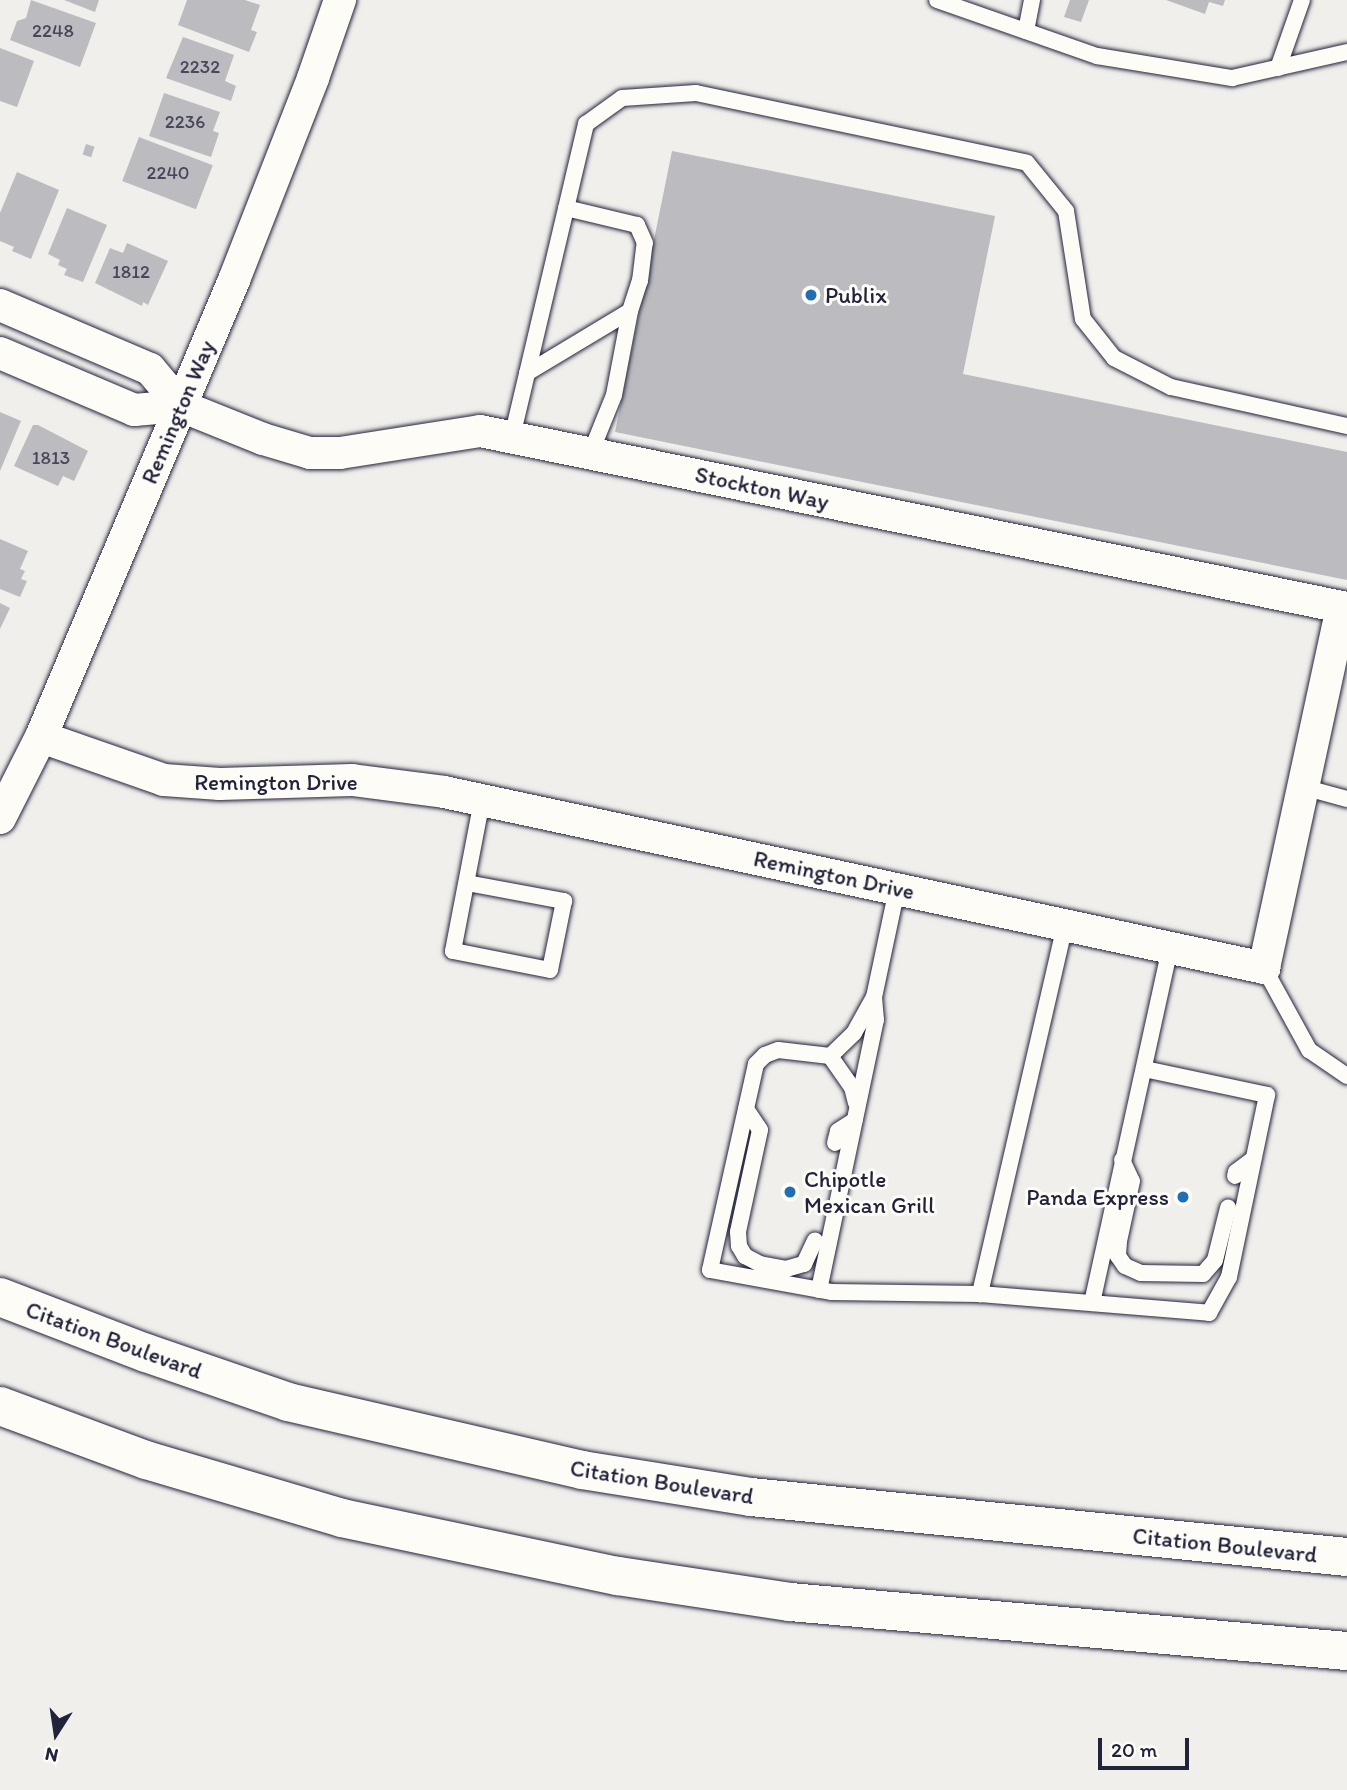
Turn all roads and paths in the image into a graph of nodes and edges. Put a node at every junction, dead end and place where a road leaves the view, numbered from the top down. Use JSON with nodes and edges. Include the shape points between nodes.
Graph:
{"nodes":[{"id":1,"x":340,"y":0,"type":"edge"},
{"id":2,"x":937,"y":0,"type":"edge"},
{"id":3,"x":1032,"y":0,"type":"edge"},
{"id":4,"x":1302,"y":0,"type":"edge"},
{"id":5,"x":1026,"y":31,"type":"junction"},
{"id":6,"x":1347,"y":52,"type":"edge"},
{"id":7,"x":1278,"y":68,"type":"junction"},
{"id":8,"x":566,"y":208,"type":"junction"},
{"id":9,"x":0,"y":305,"type":"edge"},
{"id":10,"x":631,"y":311,"type":"junction"},
{"id":11,"x":0,"y":353,"type":"edge"},
{"id":12,"x":527,"y":373,"type":"junction"},
{"id":13,"x":181,"y":406,"type":"junction"},
{"id":14,"x":1347,"y":426,"type":"edge"},
{"id":15,"x":512,"y":437,"type":"junction"},
{"id":16,"x":591,"y":452,"type":"junction"},
{"id":17,"x":1345,"y":607,"type":"edge"},
{"id":18,"x":41,"y":737,"type":"junction"},
{"id":19,"x":1303,"y":787,"type":"junction"},
{"id":20,"x":1347,"y":799,"type":"edge"},
{"id":21,"x":482,"y":801,"type":"junction"},
{"id":22,"x":0,"y":818,"type":"edge"},
{"id":23,"x":467,"y":883,"type":"junction"},
{"id":24,"x":898,"y":889,"type":"junction"},
{"id":25,"x":1065,"y":925,"type":"junction"},
{"id":26,"x":1170,"y":948,"type":"junction"},
{"id":27,"x":1264,"y":968,"type":"junction"},
{"id":28,"x":874,"y":997,"type":"junction"},
{"id":29,"x":830,"y":1056,"type":"junction"},
{"id":30,"x":1145,"y":1069,"type":"junction"},
{"id":31,"x":1347,"y":1076,"type":"edge"},
{"id":32,"x":746,"y":1110,"type":"junction"},
{"id":33,"x":856,"y":1115,"type":"junction"},
{"id":34,"x":835,"y":1143,"type":"dead end"},
{"id":35,"x":1253,"y":1159,"type":"junction"},
{"id":36,"x":1122,"y":1160,"type":"junction"},
{"id":37,"x":1235,"y":1176,"type":"dead end"},
{"id":38,"x":1228,"y":1208,"type":"dead end"},
{"id":39,"x":815,"y":1240,"type":"dead end"},
{"id":40,"x":819,"y":1290,"type":"junction"},
{"id":41,"x":980,"y":1294,"type":"junction"},
{"id":42,"x":0,"y":1297,"type":"edge"},
{"id":43,"x":1092,"y":1303,"type":"junction"},
{"id":44,"x":0,"y":1406,"type":"edge"},
{"id":45,"x":1347,"y":1557,"type":"edge"},
{"id":46,"x":1347,"y":1651,"type":"edge"}],
"edges":[{"from":1,"to":13,"type":"street","name":"Remington Way","via":[[294,129]]},
{"from":2,"to":5,"type":"lane"},
{"from":3,"to":5,"type":"lane"},
{"from":4,"to":7,"type":"lane"},
{"from":5,"to":7,"type":"lane","via":[[1097,56],[1232,78]]},
{"from":6,"to":7,"type":"lane"},
{"from":8,"to":10,"type":"lane","via":[[637,225],[645,243]]},
{"from":8,"to":12,"type":"lane"},
{"from":8,"to":14,"type":"lane","via":[[586,124],[622,98],[696,93],[1027,163],[1066,211],[1083,319],[1114,358],[1171,387]]},
{"from":9,"to":13,"type":"street","name":"Stockton Way","via":[[149,369]]},
{"from":10,"to":12,"type":"lane"},
{"from":10,"to":16,"type":"lane","via":[[614,395]]},
{"from":11,"to":13,"type":"street","name":"Stockton Way","via":[[134,410]]},
{"from":12,"to":15,"type":"lane"},
{"from":13,"to":15,"type":"street","name":"Stockton Way","via":[[310,453],[340,453],[480,431]]},
{"from":13,"to":18,"type":"street","name":"Remington Way"},
{"from":15,"to":16,"type":"street","name":"Stockton Way"},
{"from":16,"to":17,"type":"street","name":"Stockton Way"},
{"from":17,"to":19,"type":"street"},
{"from":18,"to":21,"type":"street","name":"Remington Drive","via":[[164,780],[220,785],[352,780]]},
{"from":18,"to":22,"type":"street","name":"Remington Way"},
{"from":19,"to":20,"type":"lane"},
{"from":19,"to":27,"type":"street"},
{"from":21,"to":23,"type":"lane"},
{"from":21,"to":24,"type":"street","name":"Remington Drive"},
{"from":23,"to":23,"type":"lane","via":[[453,951],[550,970],[564,901]]},
{"from":24,"to":25,"type":"street","name":"Remington Drive"},
{"from":24,"to":28,"type":"lane"},
{"from":25,"to":26,"type":"street","name":"Remington Drive"},
{"from":25,"to":41,"type":"lane"},
{"from":26,"to":27,"type":"street","name":"Remington Drive"},
{"from":26,"to":30,"type":"lane"},
{"from":27,"to":31,"type":"lane","via":[[1308,1050]]},
{"from":28,"to":29,"type":"lane","via":[[854,1033]]},
{"from":28,"to":33,"type":"lane","via":[[876,1020]]},
{"from":29,"to":32,"type":"lane","via":[[796,1050],[765,1055],[756,1064]]},
{"from":29,"to":33,"type":"lane","via":[[852,1087]]},
{"from":30,"to":35,"type":"lane","via":[[1266,1095]]},
{"from":30,"to":36,"type":"lane"},
{"from":32,"to":39,"type":"lane","via":[[760,1130],[739,1246],[745,1256],[761,1264],[786,1269],[804,1265]]},
{"from":32,"to":40,"type":"lane","via":[[710,1270]]},
{"from":33,"to":34,"type":"lane","via":[[838,1131]]},
{"from":33,"to":40,"type":"lane"},
{"from":35,"to":37,"type":"lane"},
{"from":35,"to":43,"type":"lane","via":[[1229,1277],[1209,1313]]},
{"from":36,"to":38,"type":"lane","via":[[1132,1181],[1119,1241],[1118,1256],[1125,1266],[1141,1273],[1203,1274],[1216,1260]]},
{"from":36,"to":43,"type":"lane"},
{"from":40,"to":41,"type":"lane"},
{"from":41,"to":43,"type":"lane"},
{"from":42,"to":45,"type":"main road","name":"Citation Boulevard","via":[[288,1402],[582,1469],[751,1497]]},
{"from":44,"to":46,"type":"main road","via":[[171,1468],[342,1518],[618,1576],[790,1602]]}]}
